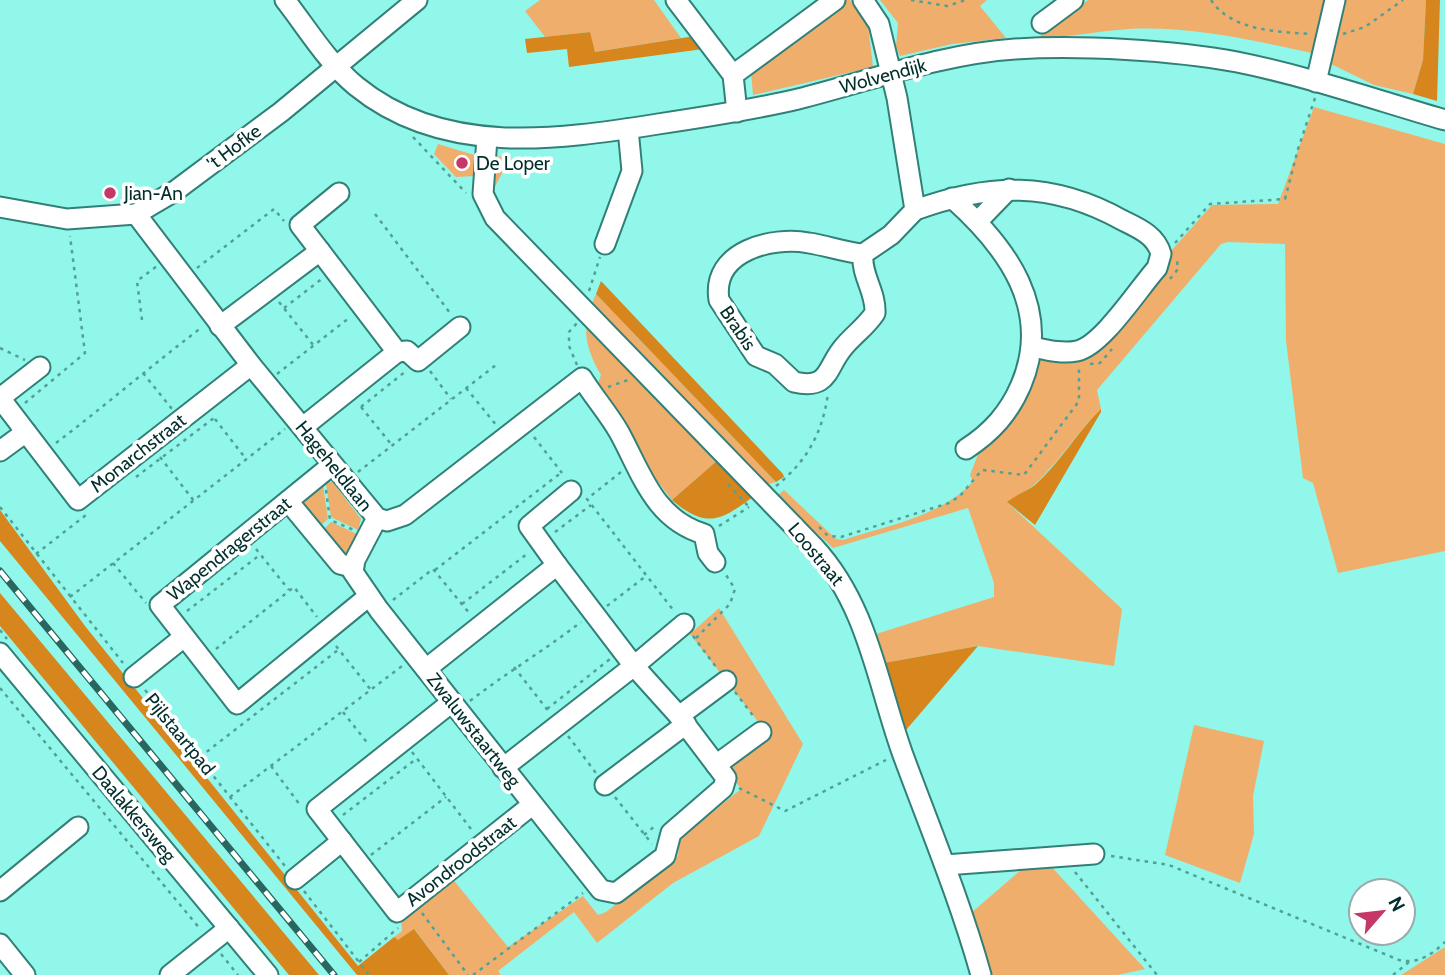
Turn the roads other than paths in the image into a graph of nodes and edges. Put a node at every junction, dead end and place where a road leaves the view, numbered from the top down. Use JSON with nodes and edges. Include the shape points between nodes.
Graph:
{"nodes":[{"id":1,"x":285,"y":0,"type":"edge"},
{"id":2,"x":417,"y":0,"type":"edge"},
{"id":3,"x":676,"y":0,"type":"edge"},
{"id":4,"x":835,"y":0,"type":"edge"},
{"id":5,"x":863,"y":0,"type":"edge"},
{"id":6,"x":1073,"y":0,"type":"edge"},
{"id":7,"x":1335,"y":0,"type":"edge"},
{"id":8,"x":1042,"y":23,"type":"dead end"},
{"id":9,"x":336,"y":65,"type":"junction"},
{"id":10,"x":890,"y":73,"type":"junction"},
{"id":11,"x":733,"y":75,"type":"junction"},
{"id":12,"x":1316,"y":90,"type":"junction"},
{"id":13,"x":737,"y":112,"type":"junction"},
{"id":14,"x":1445,"y":120,"type":"edge"},
{"id":15,"x":628,"y":129,"type":"junction"},
{"id":16,"x":487,"y":138,"type":"junction"},
{"id":17,"x":1009,"y":189,"type":"junction"},
{"id":18,"x":340,"y":193,"type":"dead end"},
{"id":19,"x":952,"y":198,"type":"junction"},
{"id":20,"x":0,"y":207,"type":"edge"},
{"id":21,"x":915,"y":210,"type":"junction"},
{"id":22,"x":136,"y":214,"type":"junction"},
{"id":23,"x":978,"y":221,"type":"junction"},
{"id":24,"x":605,"y":244,"type":"road end"},
{"id":25,"x":320,"y":251,"type":"junction"},
{"id":26,"x":863,"y":254,"type":"junction"},
{"id":27,"x":218,"y":322,"type":"junction"},
{"id":28,"x":460,"y":327,"type":"road end"},
{"id":29,"x":1033,"y":347,"type":"junction"},
{"id":30,"x":397,"y":352,"type":"junction"},
{"id":31,"x":251,"y":365,"type":"junction"},
{"id":32,"x":40,"y":367,"type":"dead end"},
{"id":33,"x":4,"y":403,"type":"edge"},
{"id":34,"x":299,"y":424,"type":"junction"},
{"id":35,"x":26,"y":432,"type":"junction"},
{"id":36,"x":967,"y":449,"type":"dead end"},
{"id":37,"x":0,"y":451,"type":"edge"},
{"id":38,"x":327,"y":469,"type":"junction"},
{"id":39,"x":571,"y":492,"type":"road end"},
{"id":40,"x":288,"y":501,"type":"junction"},
{"id":41,"x":377,"y":518,"type":"junction"},
{"id":42,"x":715,"y":562,"type":"road end"},
{"id":43,"x":557,"y":565,"type":"junction"},
{"id":44,"x":352,"y":567,"type":"junction"},
{"id":45,"x":374,"y":603,"type":"junction"},
{"id":46,"x":179,"y":629,"type":"junction"},
{"id":47,"x":690,"y":631,"type":"road end"},
{"id":48,"x":0,"y":653,"type":"edge"},
{"id":49,"x":628,"y":658,"type":"junction"},
{"id":50,"x":421,"y":663,"type":"junction"},
{"id":51,"x":134,"y":677,"type":"road end"},
{"id":52,"x":726,"y":681,"type":"road end"},
{"id":53,"x":455,"y":706,"type":"junction"},
{"id":54,"x":682,"y":720,"type":"junction"},
{"id":55,"x":761,"y":732,"type":"road end"},
{"id":56,"x":503,"y":768,"type":"junction"},
{"id":57,"x":720,"y":774,"type":"junction"},
{"id":58,"x":605,"y":785,"type":"road end"},
{"id":59,"x":532,"y":805,"type":"junction"},
{"id":60,"x":78,"y":827,"type":"dead end"},
{"id":61,"x":342,"y":841,"type":"junction"},
{"id":62,"x":1094,"y":854,"type":"road end"},
{"id":63,"x":945,"y":865,"type":"junction"},
{"id":64,"x":295,"y":879,"type":"road end"},
{"id":65,"x":0,"y":891,"type":"edge"},
{"id":66,"x":229,"y":928,"type":"junction"},
{"id":67,"x":0,"y":944,"type":"edge"},
{"id":68,"x":25,"y":975,"type":"edge"},
{"id":69,"x":170,"y":975,"type":"edge"},
{"id":70,"x":268,"y":975,"type":"edge"},
{"id":71,"x":981,"y":975,"type":"edge"}],
"edges":[{"from":1,"to":9,"type":"street"},
{"from":2,"to":9,"type":"street","name":"'t Hofke"},
{"from":3,"to":11,"type":"street"},
{"from":4,"to":11,"type":"street"},
{"from":5,"to":10,"type":"street","via":[[879,24]]},
{"from":6,"to":8,"type":"street"},
{"from":7,"to":12,"type":"street"},
{"from":9,"to":16,"type":"street","name":"Wolvendijk","via":[[354,85],[396,110],[449,131]]},
{"from":9,"to":22,"type":"street","name":"'t Hofke","via":[[175,191]]},
{"from":10,"to":12,"type":"street","name":"Wolvendijk","via":[[1003,51],[1083,50],[1199,56]]},
{"from":10,"to":13,"type":"street","name":"Wolvendijk"},
{"from":10,"to":21,"type":"street"},
{"from":11,"to":13,"type":"street"},
{"from":12,"to":14,"type":"street","name":"Wolvendijk"},
{"from":13,"to":15,"type":"street","name":"Wolvendijk"},
{"from":15,"to":16,"type":"street","name":"Wolvendijk","via":[[547,140]]},
{"from":15,"to":24,"type":"street","via":[[632,171]]},
{"from":16,"to":63,"type":"street","name":"Loostraat","via":[[483,194],[489,210],[771,490],[854,603],[902,752]]},
{"from":17,"to":19,"type":"street"},
{"from":17,"to":23,"type":"street"},
{"from":17,"to":29,"type":"street","via":[[1048,192],[1110,213],[1153,239],[1161,254],[1157,268],[1101,333],[1078,351]]},
{"from":18,"to":25,"type":"street","via":[[300,225]]},
{"from":19,"to":21,"type":"street"},
{"from":19,"to":23,"type":"street"},
{"from":20,"to":22,"type":"street","name":"'t Hofke","via":[[67,219]]},
{"from":21,"to":26,"type":"street"},
{"from":22,"to":27,"type":"street","name":"Hageheldlaan"},
{"from":23,"to":29,"type":"street","via":[[1017,276],[1030,315]]},
{"from":25,"to":27,"type":"street"},
{"from":25,"to":30,"type":"street"},
{"from":26,"to":26,"type":"street","name":"Brabis","via":[[796,241],[760,245],[727,264],[719,282],[719,300],[756,356],[799,383],[820,381],[875,313],[876,300],[863,274]]},
{"from":27,"to":31,"type":"street","name":"Hageheldlaan"},
{"from":28,"to":30,"type":"street","via":[[418,361],[407,351]]},
{"from":29,"to":36,"type":"street","via":[[1005,416]]},
{"from":30,"to":34,"type":"street"},
{"from":31,"to":34,"type":"street","name":"Hageheldlaan"},
{"from":31,"to":35,"type":"street","name":"Monarchstraat","via":[[78,500]]},
{"from":32,"to":33,"type":"street"},
{"from":33,"to":35,"type":"street","name":"Monarchstraat"},
{"from":34,"to":38,"type":"street","name":"Hageheldlaan"},
{"from":35,"to":37,"type":"street"},
{"from":38,"to":40,"type":"street","name":"Wapendragerstraat"},
{"from":38,"to":41,"type":"street","name":"Hageheldlaan","via":[[346,480]]},
{"from":39,"to":43,"type":"street","via":[[529,526]]},
{"from":40,"to":44,"type":"street","name":"Zwaluwstaartweg","via":[[340,564]]},
{"from":40,"to":46,"type":"street","name":"Wapendragerstraat","via":[[160,605]]},
{"from":41,"to":42,"type":"street","name":"Hageheldlaan","via":[[387,521],[405,515],[582,378],[617,429],[652,498],[688,529],[704,534],[708,554]]},
{"from":41,"to":44,"type":"street"},
{"from":43,"to":49,"type":"street"},
{"from":43,"to":50,"type":"street","via":[[480,626]]},
{"from":44,"to":45,"type":"street","name":"Zwaluwstaartweg"},
{"from":45,"to":46,"type":"street","name":"Wapendragerstraat","via":[[327,631],[237,704]]},
{"from":45,"to":50,"type":"street","name":"Zwaluwstaartweg"},
{"from":46,"to":51,"type":"street"},
{"from":47,"to":49,"type":"street"},
{"from":48,"to":66,"type":"street","name":"Daalakkersweg"},
{"from":49,"to":54,"type":"street"},
{"from":49,"to":56,"type":"street","via":[[553,717]]},
{"from":50,"to":53,"type":"street","name":"Zwaluwstaartweg"},
{"from":52,"to":54,"type":"street"},
{"from":53,"to":56,"type":"street","name":"Zwaluwstaartweg"},
{"from":53,"to":61,"type":"street","name":"Avondroodstraat","via":[[317,809]]},
{"from":54,"to":57,"type":"street"},
{"from":54,"to":58,"type":"street"},
{"from":55,"to":57,"type":"street"},
{"from":56,"to":59,"type":"street","name":"Zwaluwstaartweg"},
{"from":57,"to":59,"type":"street","name":"Zwaluwstaartweg","via":[[671,833],[665,856],[616,893],[598,887]]},
{"from":59,"to":61,"type":"street","name":"Avondroodstraat","via":[[404,906]]},
{"from":60,"to":65,"type":"street"},
{"from":61,"to":64,"type":"street"},
{"from":62,"to":63,"type":"street"},
{"from":63,"to":71,"type":"street","name":"Loostraat"},
{"from":66,"to":69,"type":"street"},
{"from":66,"to":70,"type":"street","name":"Daalakkersweg"},
{"from":67,"to":68,"type":"street"}]}
